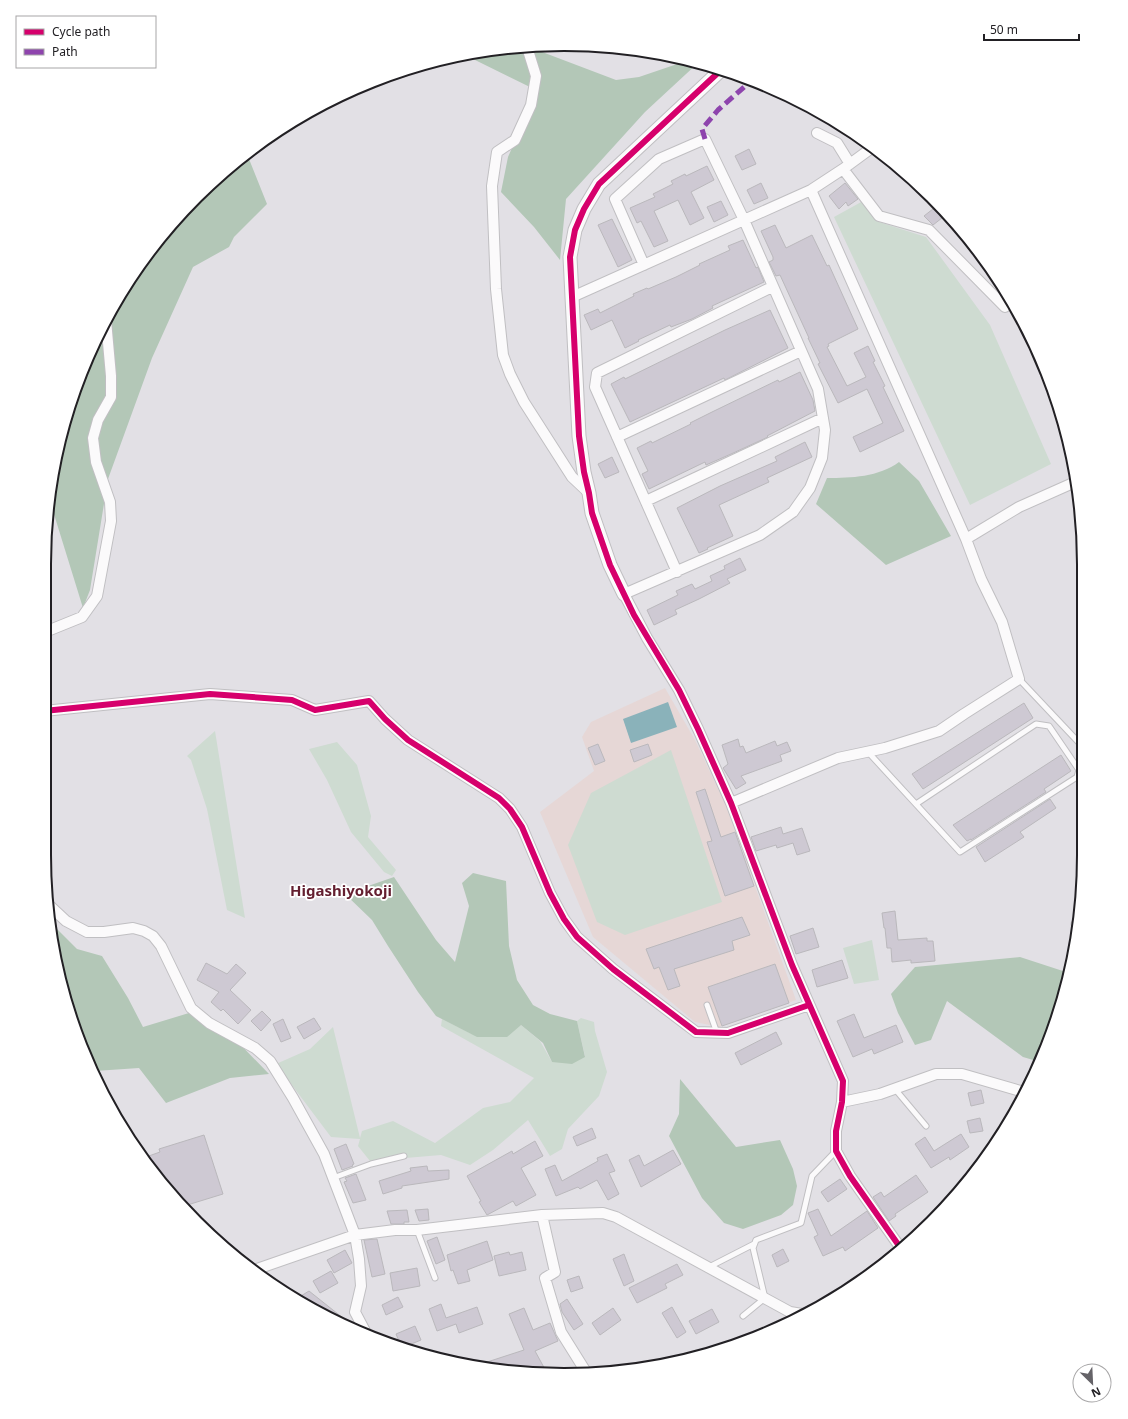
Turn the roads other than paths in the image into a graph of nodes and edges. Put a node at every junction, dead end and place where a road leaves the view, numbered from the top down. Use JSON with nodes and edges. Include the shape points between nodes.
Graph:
{"nodes":[{"id":1,"x":529,"y":52,"type":"edge"},
{"id":2,"x":717,"y":74,"type":"edge"},
{"id":3,"x":817,"y":133,"type":"dead end"},
{"id":4,"x":867,"y":150,"type":"edge"},
{"id":5,"x":846,"y":167,"type":"junction"},
{"id":6,"x":811,"y":190,"type":"junction"},
{"id":7,"x":744,"y":220,"type":"junction"},
{"id":8,"x":644,"y":265,"type":"junction"},
{"id":9,"x":772,"y":287,"type":"junction"},
{"id":10,"x":572,"y":297,"type":"junction"},
{"id":11,"x":1005,"y":307,"type":"dead end"},
{"id":12,"x":107,"y":331,"type":"edge"},
{"id":13,"x":801,"y":351,"type":"junction"},
{"id":14,"x":823,"y":418,"type":"junction"},
{"id":15,"x":617,"y":438,"type":"junction"},
{"id":16,"x":1071,"y":484,"type":"edge"},
{"id":17,"x":589,"y":493,"type":"junction"},
{"id":18,"x":646,"y":501,"type":"junction"},
{"id":19,"x":966,"y":539,"type":"junction"},
{"id":20,"x":677,"y":572,"type":"junction"},
{"id":21,"x":624,"y":594,"type":"junction"},
{"id":22,"x":51,"y":630,"type":"edge"},
{"id":23,"x":1019,"y":679,"type":"junction"},
{"id":24,"x":51,"y":710,"type":"edge"},
{"id":25,"x":1077,"y":741,"type":"edge"},
{"id":26,"x":868,"y":752,"type":"junction"},
{"id":27,"x":1077,"y":767,"type":"edge"},
{"id":28,"x":1077,"y":777,"type":"edge"},
{"id":29,"x":731,"y":803,"type":"junction"},
{"id":30,"x":916,"y":804,"type":"junction"},
{"id":31,"x":54,"y":910,"type":"edge"},
{"id":32,"x":707,"y":1005,"type":"dead end"},
{"id":33,"x":809,"y":1005,"type":"junction"},
{"id":34,"x":718,"y":1033,"type":"junction"},
{"id":35,"x":895,"y":1089,"type":"junction"},
{"id":36,"x":1019,"y":1091,"type":"edge"},
{"id":37,"x":842,"y":1102,"type":"junction"},
{"id":38,"x":926,"y":1126,"type":"dead end"},
{"id":39,"x":836,"y":1151,"type":"junction"},
{"id":40,"x":404,"y":1156,"type":"dead end"},
{"id":41,"x":333,"y":1178,"type":"junction"},
{"id":42,"x":542,"y":1216,"type":"junction"},
{"id":43,"x":417,"y":1230,"type":"junction"},
{"id":44,"x":355,"y":1235,"type":"junction"},
{"id":45,"x":754,"y":1244,"type":"junction"},
{"id":46,"x":898,"y":1244,"type":"edge"},
{"id":47,"x":709,"y":1267,"type":"junction"},
{"id":48,"x":260,"y":1268,"type":"edge"},
{"id":49,"x":435,"y":1278,"type":"dead end"},
{"id":50,"x":765,"y":1298,"type":"junction"},
{"id":51,"x":795,"y":1313,"type":"edge"},
{"id":52,"x":743,"y":1316,"type":"dead end"},
{"id":53,"x":363,"y":1327,"type":"edge"},
{"id":54,"x":583,"y":1367,"type":"edge"}],
"edges":[{"from":1,"to":17,"type":"street","via":[[536,76],[531,105],[515,140],[497,152],[492,186],[496,289],[503,354],[524,402],[572,478]]},
{"from":2,"to":10,"type":"street","via":[[599,184],[584,208],[576,230],[570,257]]},
{"from":3,"to":5,"type":"street","via":[[836,144]]},
{"from":4,"to":5,"type":"street"},
{"from":5,"to":6,"type":"street"},
{"from":5,"to":11,"type":"street","via":[[879,216],[929,230]]},
{"from":6,"to":7,"type":"street"},
{"from":6,"to":19,"type":"street"},
{"from":7,"to":8,"type":"street"},
{"from":7,"to":8,"type":"street","via":[[705,140],[659,159],[615,199]]},
{"from":7,"to":9,"type":"street"},
{"from":8,"to":10,"type":"street"},
{"from":9,"to":13,"type":"street"},
{"from":9,"to":15,"type":"street","via":[[597,373],[595,387]]},
{"from":10,"to":17,"type":"street","via":[[579,436]]},
{"from":12,"to":22,"type":"street","via":[[111,397],[98,420],[93,438],[96,462],[110,502],[111,521],[98,596],[82,617]]},
{"from":13,"to":14,"type":"street","via":[[818,389]]},
{"from":13,"to":15,"type":"street"},
{"from":14,"to":18,"type":"street"},
{"from":14,"to":20,"type":"street","via":[[825,430],[822,458],[810,488],[792,512],[760,535]]},
{"from":15,"to":18,"type":"street"},
{"from":16,"to":19,"type":"street","via":[[1019,508]]},
{"from":17,"to":21,"type":"street","via":[[592,513],[610,565]]},
{"from":18,"to":20,"type":"street"},
{"from":19,"to":23,"type":"street","via":[[981,579],[1002,622]]},
{"from":20,"to":21,"type":"street"},
{"from":21,"to":29,"type":"street","via":[[679,690]]},
{"from":23,"to":25,"type":"lane"},
{"from":23,"to":26,"type":"street","via":[[939,731]]},
{"from":24,"to":34,"type":"street","via":[[210,694],[292,700],[315,710],[369,701],[408,740],[498,798],[510,809],[522,827],[550,893],[576,936],[696,1032]]},
{"from":26,"to":29,"type":"street","via":[[838,758]]},
{"from":26,"to":30,"type":"lane"},
{"from":27,"to":30,"type":"lane","via":[[1049,726],[1036,724]]},
{"from":28,"to":30,"type":"lane","via":[[960,852]]},
{"from":29,"to":33,"type":"street"},
{"from":31,"to":41,"type":"street","via":[[66,921],[87,932],[133,928],[153,936],[161,946],[191,1008],[209,1023],[255,1048],[270,1061],[324,1154]]},
{"from":32,"to":34,"type":"lane"},
{"from":33,"to":34,"type":"street","via":[[728,1033]]},
{"from":33,"to":37,"type":"street","via":[[844,1081]]},
{"from":35,"to":36,"type":"street","via":[[936,1074],[962,1074]]},
{"from":35,"to":37,"type":"street"},
{"from":35,"to":38,"type":"lane"},
{"from":37,"to":39,"type":"street","via":[[836,1131]]},
{"from":39,"to":45,"type":"lane","via":[[812,1176],[801,1223],[756,1240]]},
{"from":39,"to":46,"type":"street","via":[[850,1176]]},
{"from":40,"to":41,"type":"lane","via":[[371,1164]]},
{"from":41,"to":44,"type":"street"},
{"from":42,"to":43,"type":"street"},
{"from":42,"to":47,"type":"street","via":[[603,1213],[616,1216]]},
{"from":42,"to":54,"type":"street","via":[[555,1272],[545,1278],[561,1332]]},
{"from":43,"to":44,"type":"street"},
{"from":43,"to":49,"type":"lane"},
{"from":44,"to":48,"type":"street"},
{"from":44,"to":53,"type":"street","via":[[361,1286],[355,1312]]},
{"from":45,"to":47,"type":"lane"},
{"from":45,"to":50,"type":"lane"},
{"from":47,"to":50,"type":"street"},
{"from":50,"to":51,"type":"street"},
{"from":50,"to":52,"type":"lane"}]}
